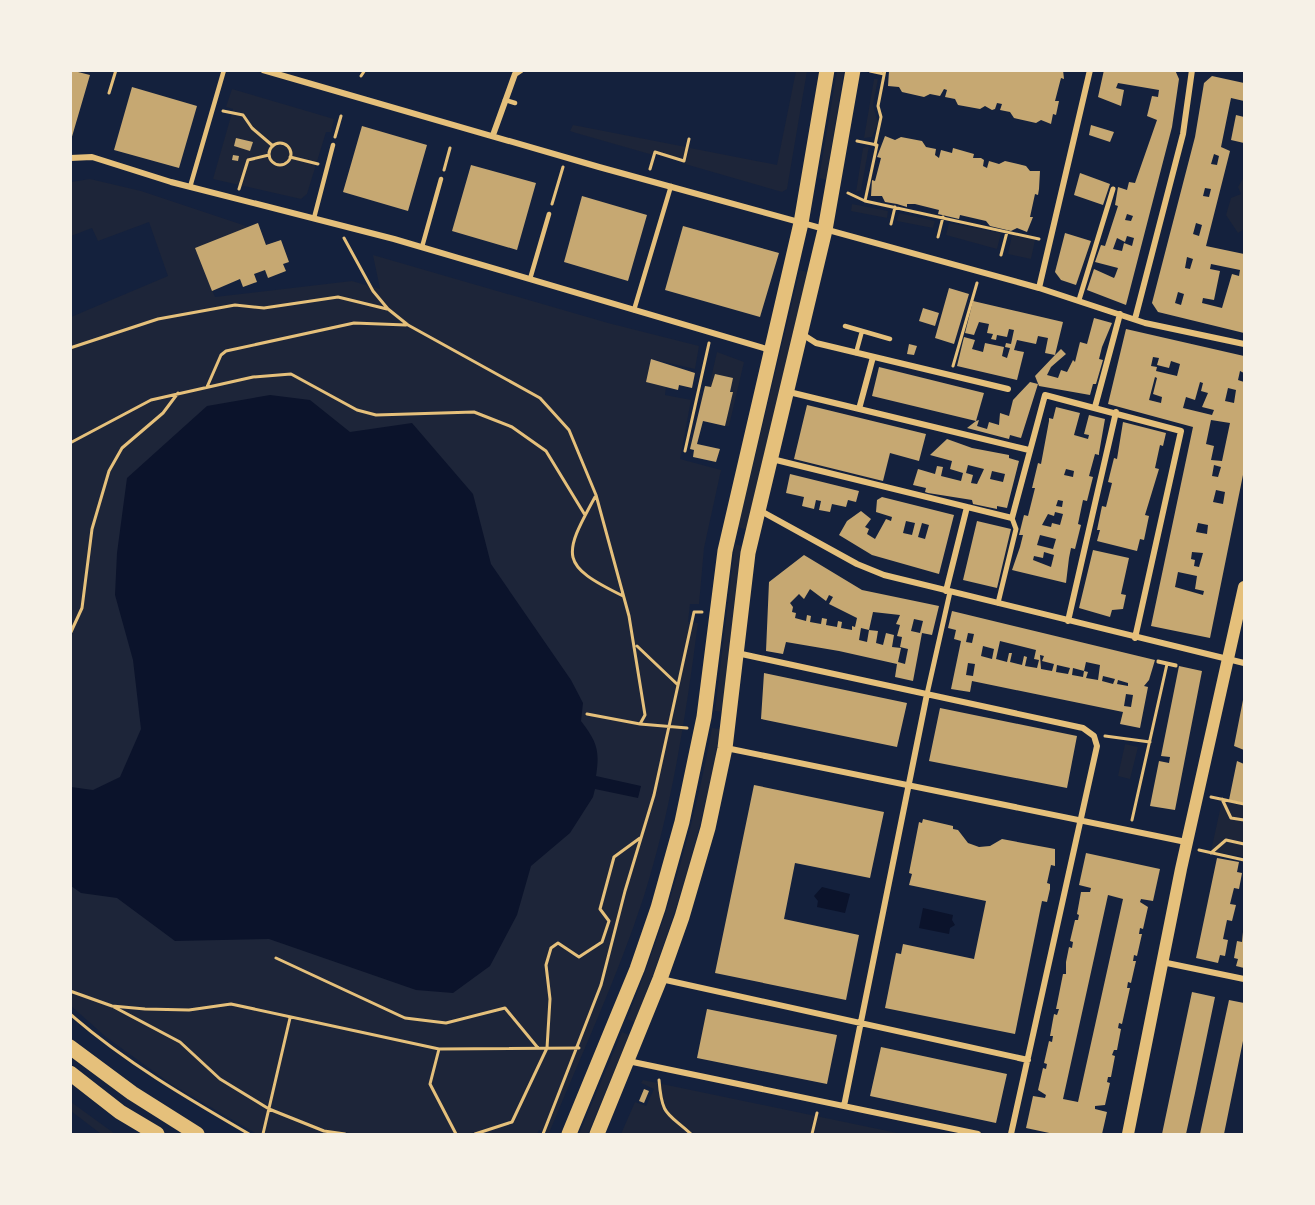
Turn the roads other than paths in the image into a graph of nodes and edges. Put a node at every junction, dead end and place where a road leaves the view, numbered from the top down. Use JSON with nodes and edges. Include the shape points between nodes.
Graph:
{"nodes":[{"id":1,"x":224,"y":70,"type":"edge"},
{"id":2,"x":262,"y":70,"type":"edge"},
{"id":3,"x":521,"y":70,"type":"edge"},
{"id":4,"x":827,"y":70,"type":"edge"},
{"id":5,"x":853,"y":70,"type":"edge"},
{"id":6,"x":1090,"y":70,"type":"edge"},
{"id":7,"x":1192,"y":70,"type":"edge"},
{"id":8,"x":505,"y":100,"type":"junction"},
{"id":9,"x":515,"y":103,"type":"dead end"},
{"id":10,"x":493,"y":135,"type":"junction"},
{"id":11,"x":333,"y":145,"type":"dead end"},
{"id":12,"x":70,"y":158,"type":"edge"},
{"id":13,"x":441,"y":179,"type":"dead end"},
{"id":14,"x":670,"y":186,"type":"junction"},
{"id":15,"x":190,"y":187,"type":"junction"},
{"id":16,"x":1113,"y":189,"type":"dead end"},
{"id":17,"x":549,"y":214,"type":"road end"},
{"id":18,"x":314,"y":218,"type":"junction"},
{"id":19,"x":801,"y":223,"type":"junction"},
{"id":20,"x":825,"y":230,"type":"junction"},
{"id":21,"x":422,"y":247,"type":"junction"},
{"id":22,"x":530,"y":279,"type":"junction"},
{"id":23,"x":1039,"y":288,"type":"junction"},
{"id":24,"x":1079,"y":300,"type":"junction"},
{"id":25,"x":634,"y":310,"type":"junction"},
{"id":26,"x":1120,"y":314,"type":"junction"},
{"id":27,"x":1135,"y":319,"type":"junction"},
{"id":28,"x":845,"y":326,"type":"dead end"},
{"id":29,"x":862,"y":331,"type":"junction"},
{"id":30,"x":802,"y":334,"type":"junction"},
{"id":31,"x":890,"y":339,"type":"dead end"},
{"id":32,"x":1245,"y":344,"type":"edge"},
{"id":33,"x":771,"y":350,"type":"junction"},
{"id":34,"x":856,"y":353,"type":"junction"},
{"id":35,"x":873,"y":357,"type":"junction"},
{"id":36,"x":1008,"y":388,"type":"dead end"},
{"id":37,"x":788,"y":392,"type":"junction"},
{"id":38,"x":1095,"y":406,"type":"junction"},
{"id":39,"x":859,"y":409,"type":"junction"},
{"id":40,"x":1116,"y":412,"type":"junction"},
{"id":41,"x":1029,"y":450,"type":"junction"},
{"id":42,"x":772,"y":459,"type":"junction"},
{"id":43,"x":967,"y":507,"type":"junction"},
{"id":44,"x":759,"y":510,"type":"junction"},
{"id":45,"x":1012,"y":518,"type":"junction"},
{"id":46,"x":1245,"y":587,"type":"edge"},
{"id":47,"x":948,"y":591,"type":"junction"},
{"id":48,"x":998,"y":603,"type":"junction"},
{"id":49,"x":1068,"y":621,"type":"junction"},
{"id":50,"x":1135,"y":638,"type":"junction"},
{"id":51,"x":736,"y":653,"type":"junction"},
{"id":52,"x":1227,"y":660,"type":"junction"},
{"id":53,"x":1245,"y":663,"type":"edge"},
{"id":54,"x":927,"y":694,"type":"junction"},
{"id":55,"x":725,"y":748,"type":"junction"},
{"id":56,"x":909,"y":786,"type":"junction"},
{"id":57,"x":1081,"y":820,"type":"junction"},
{"id":58,"x":1186,"y":845,"type":"junction"},
{"id":59,"x":1162,"y":962,"type":"junction"},
{"id":60,"x":660,"y":979,"type":"junction"},
{"id":61,"x":1245,"y":979,"type":"edge"},
{"id":62,"x":861,"y":1023,"type":"junction"},
{"id":63,"x":70,"y":1047,"type":"edge"},
{"id":64,"x":1028,"y":1060,"type":"junction"},
{"id":65,"x":627,"y":1061,"type":"junction"},
{"id":66,"x":70,"y":1073,"type":"edge"},
{"id":67,"x":844,"y":1106,"type":"junction"},
{"id":68,"x":157,"y":1134,"type":"edge"},
{"id":69,"x":197,"y":1134,"type":"edge"},
{"id":70,"x":569,"y":1134,"type":"edge"},
{"id":71,"x":597,"y":1134,"type":"edge"},
{"id":72,"x":978,"y":1134,"type":"edge"},
{"id":73,"x":1011,"y":1134,"type":"edge"},
{"id":74,"x":1128,"y":1134,"type":"edge"}],
"edges":[{"from":1,"to":15,"type":"lane"},
{"from":2,"to":10,"type":"street"},
{"from":3,"to":8,"type":"street","via":[[515,74]]},
{"from":4,"to":19,"type":"main road"},
{"from":5,"to":20,"type":"main road"},
{"from":6,"to":23,"type":"street"},
{"from":7,"to":27,"type":"street","via":[[1183,134]]},
{"from":8,"to":9,"type":"lane"},
{"from":8,"to":10,"type":"street"},
{"from":10,"to":14,"type":"street"},
{"from":11,"to":18,"type":"lane"},
{"from":12,"to":15,"type":"street","via":[[92,157]]},
{"from":13,"to":21,"type":"lane"},
{"from":14,"to":19,"type":"street"},
{"from":14,"to":25,"type":"lane"},
{"from":15,"to":18,"type":"street"},
{"from":16,"to":24,"type":"street"},
{"from":17,"to":22,"type":"lane"},
{"from":18,"to":21,"type":"street"},
{"from":19,"to":20,"type":"street"},
{"from":19,"to":33,"type":"main road"},
{"from":20,"to":23,"type":"street"},
{"from":20,"to":30,"type":"main road"},
{"from":21,"to":22,"type":"street"},
{"from":22,"to":25,"type":"street"},
{"from":23,"to":24,"type":"street"},
{"from":24,"to":26,"type":"street"},
{"from":25,"to":33,"type":"street"},
{"from":26,"to":27,"type":"street"},
{"from":26,"to":38,"type":"street"},
{"from":27,"to":32,"type":"street"},
{"from":28,"to":29,"type":"lane"},
{"from":29,"to":31,"type":"lane"},
{"from":29,"to":34,"type":"lane"},
{"from":30,"to":34,"type":"street","via":[[816,343]]},
{"from":30,"to":37,"type":"main road"},
{"from":33,"to":70,"type":"main road","via":[[725,551],[704,717],[682,822],[658,908]]},
{"from":34,"to":35,"type":"street"},
{"from":35,"to":36,"type":"street"},
{"from":35,"to":39,"type":"street"},
{"from":37,"to":39,"type":"street"},
{"from":37,"to":42,"type":"main road"},
{"from":38,"to":40,"type":"street"},
{"from":38,"to":41,"type":"street","via":[[1045,395]]},
{"from":39,"to":41,"type":"street"},
{"from":40,"to":49,"type":"street"},
{"from":40,"to":50,"type":"street","via":[[1181,430]]},
{"from":41,"to":45,"type":"street"},
{"from":42,"to":43,"type":"street"},
{"from":42,"to":44,"type":"main road"},
{"from":43,"to":45,"type":"street"},
{"from":43,"to":47,"type":"street"},
{"from":44,"to":47,"type":"street","via":[[857,564]]},
{"from":44,"to":51,"type":"main road","via":[[748,553]]},
{"from":45,"to":48,"type":"street","via":[[1016,529]]},
{"from":46,"to":52,"type":"main road"},
{"from":47,"to":48,"type":"street"},
{"from":47,"to":54,"type":"street"},
{"from":48,"to":49,"type":"street"},
{"from":49,"to":50,"type":"street"},
{"from":50,"to":52,"type":"street"},
{"from":51,"to":54,"type":"street"},
{"from":51,"to":55,"type":"main road"},
{"from":52,"to":53,"type":"street"},
{"from":52,"to":58,"type":"main road"},
{"from":54,"to":56,"type":"street"},
{"from":54,"to":57,"type":"street","via":[[1083,728],[1094,736],[1097,746]]},
{"from":55,"to":56,"type":"street"},
{"from":55,"to":60,"type":"main road","via":[[708,828]]},
{"from":56,"to":57,"type":"street"},
{"from":56,"to":62,"type":"street"},
{"from":57,"to":58,"type":"street"},
{"from":57,"to":64,"type":"street"},
{"from":58,"to":59,"type":"main road"},
{"from":59,"to":61,"type":"street"},
{"from":59,"to":74,"type":"main road"},
{"from":60,"to":62,"type":"street"},
{"from":60,"to":65,"type":"main road"},
{"from":62,"to":64,"type":"street"},
{"from":62,"to":67,"type":"street"},
{"from":63,"to":69,"type":"main road"},
{"from":64,"to":73,"type":"street"},
{"from":65,"to":67,"type":"street"},
{"from":65,"to":71,"type":"main road"},
{"from":66,"to":68,"type":"main road","via":[[120,1112]]},
{"from":67,"to":72,"type":"street"}]}
